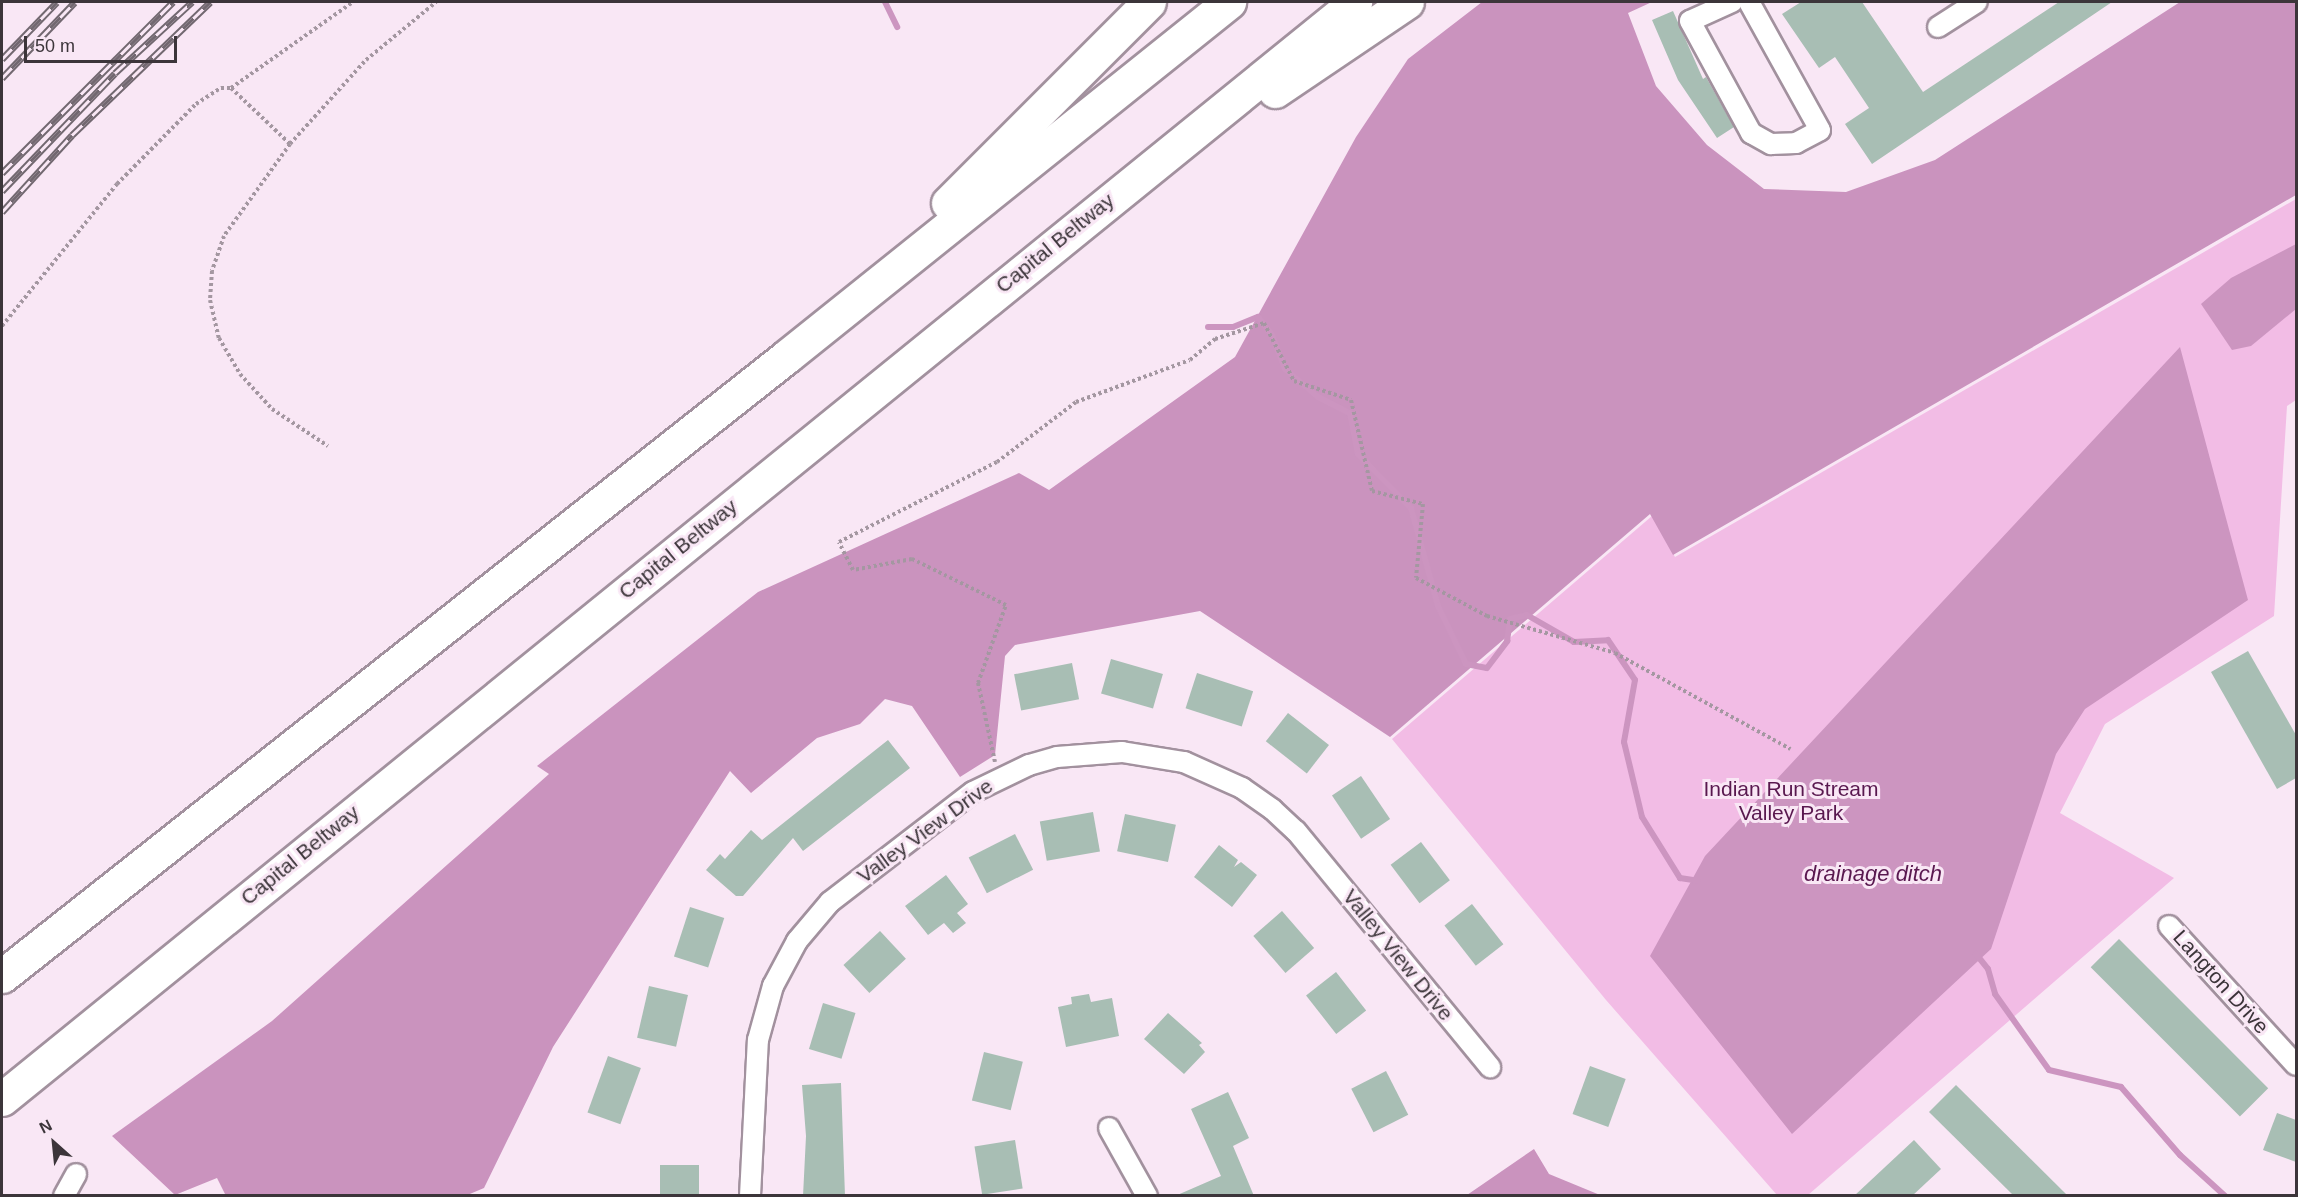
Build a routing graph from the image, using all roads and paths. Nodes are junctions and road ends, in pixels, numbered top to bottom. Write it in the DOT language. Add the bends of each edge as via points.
graph roads {
  1 [pos="353,2"];
  2 [pos="436,2"];
  3 [pos="1149,2"];
  4 [pos="1229,2"];
  5 [pos="1356,2"];
  6 [pos="1407,2"];
  7 [pos="1732,2"];
  8 [pos="1749,2"];
  9 [pos="1977,2"];
  10 [pos="1938,27"];
  11 [pos="231,88"];
  12 [pos="290,144"];
  13 [pos="1075,228"];
  14 [pos="2,326"];
  15 [pos="786,357"];
  16 [pos="328,447"];
  17 [pos="1790,749"];
  18 [pos="998,777"];
  19 [pos="2169,926"];
  20 [pos="2,976"];
  21 [pos="2296,1065"];
  22 [pos="1490,1067"];
  23 [pos="2,1099"];
  24 [pos="1109,1128"];
  25 [pos="76,1174"];
  26 [pos="64,1196"];
  27 [pos="750,1196"];
  28 [pos="1148,1196"];
  1 -- 11 [label="path"];
  2 -- 12 [label="path" via="366,60"];
  3 -- 15 [label="highway" via="980,172"];
  4 -- 15 [label="highway"];
  5 -- 13 [label="highway, Capital Beltway"];
  6 -- 13 [label="highway"];
  7 -- 8 [label="street" via="1690,21 1751,133 1771,144 1796,143 1820,130"];
  9 -- 10 [label="street"];
  11 -- 12 [label="path"];
  11 -- 14 [label="path" via="222,88 196,104 117,184"];
  12 -- 16 [label="path" via="225,236 212,271 210,300 219,338 240,374 272,409"];
  13 -- 23 [label="highway, Capital Beltway"];
  15 -- 20 [label="highway"];
  17 -- 18 [label="path" via="1615,652 1487,616 1416,578 1424,504 1372,491 1351,400 1294,381 1264,323 1215,339 1190,360 1076,402 997,462 839,542 853,570 912,559 1006,605 978,683"];
  18 -- 22 [label="street, Valley View Drive" via="1057,757 1122,752 1184,762 1242,788 1296,831"];
  18 -- 27 [label="street, Valley View Drive" via="952,807 830,902 797,941 773,986 758,1040"];
  19 -- 21 [label="street, Langton Drive"];
  24 -- 28 [label="street"];
  25 -- 26 [label="street"];
}
